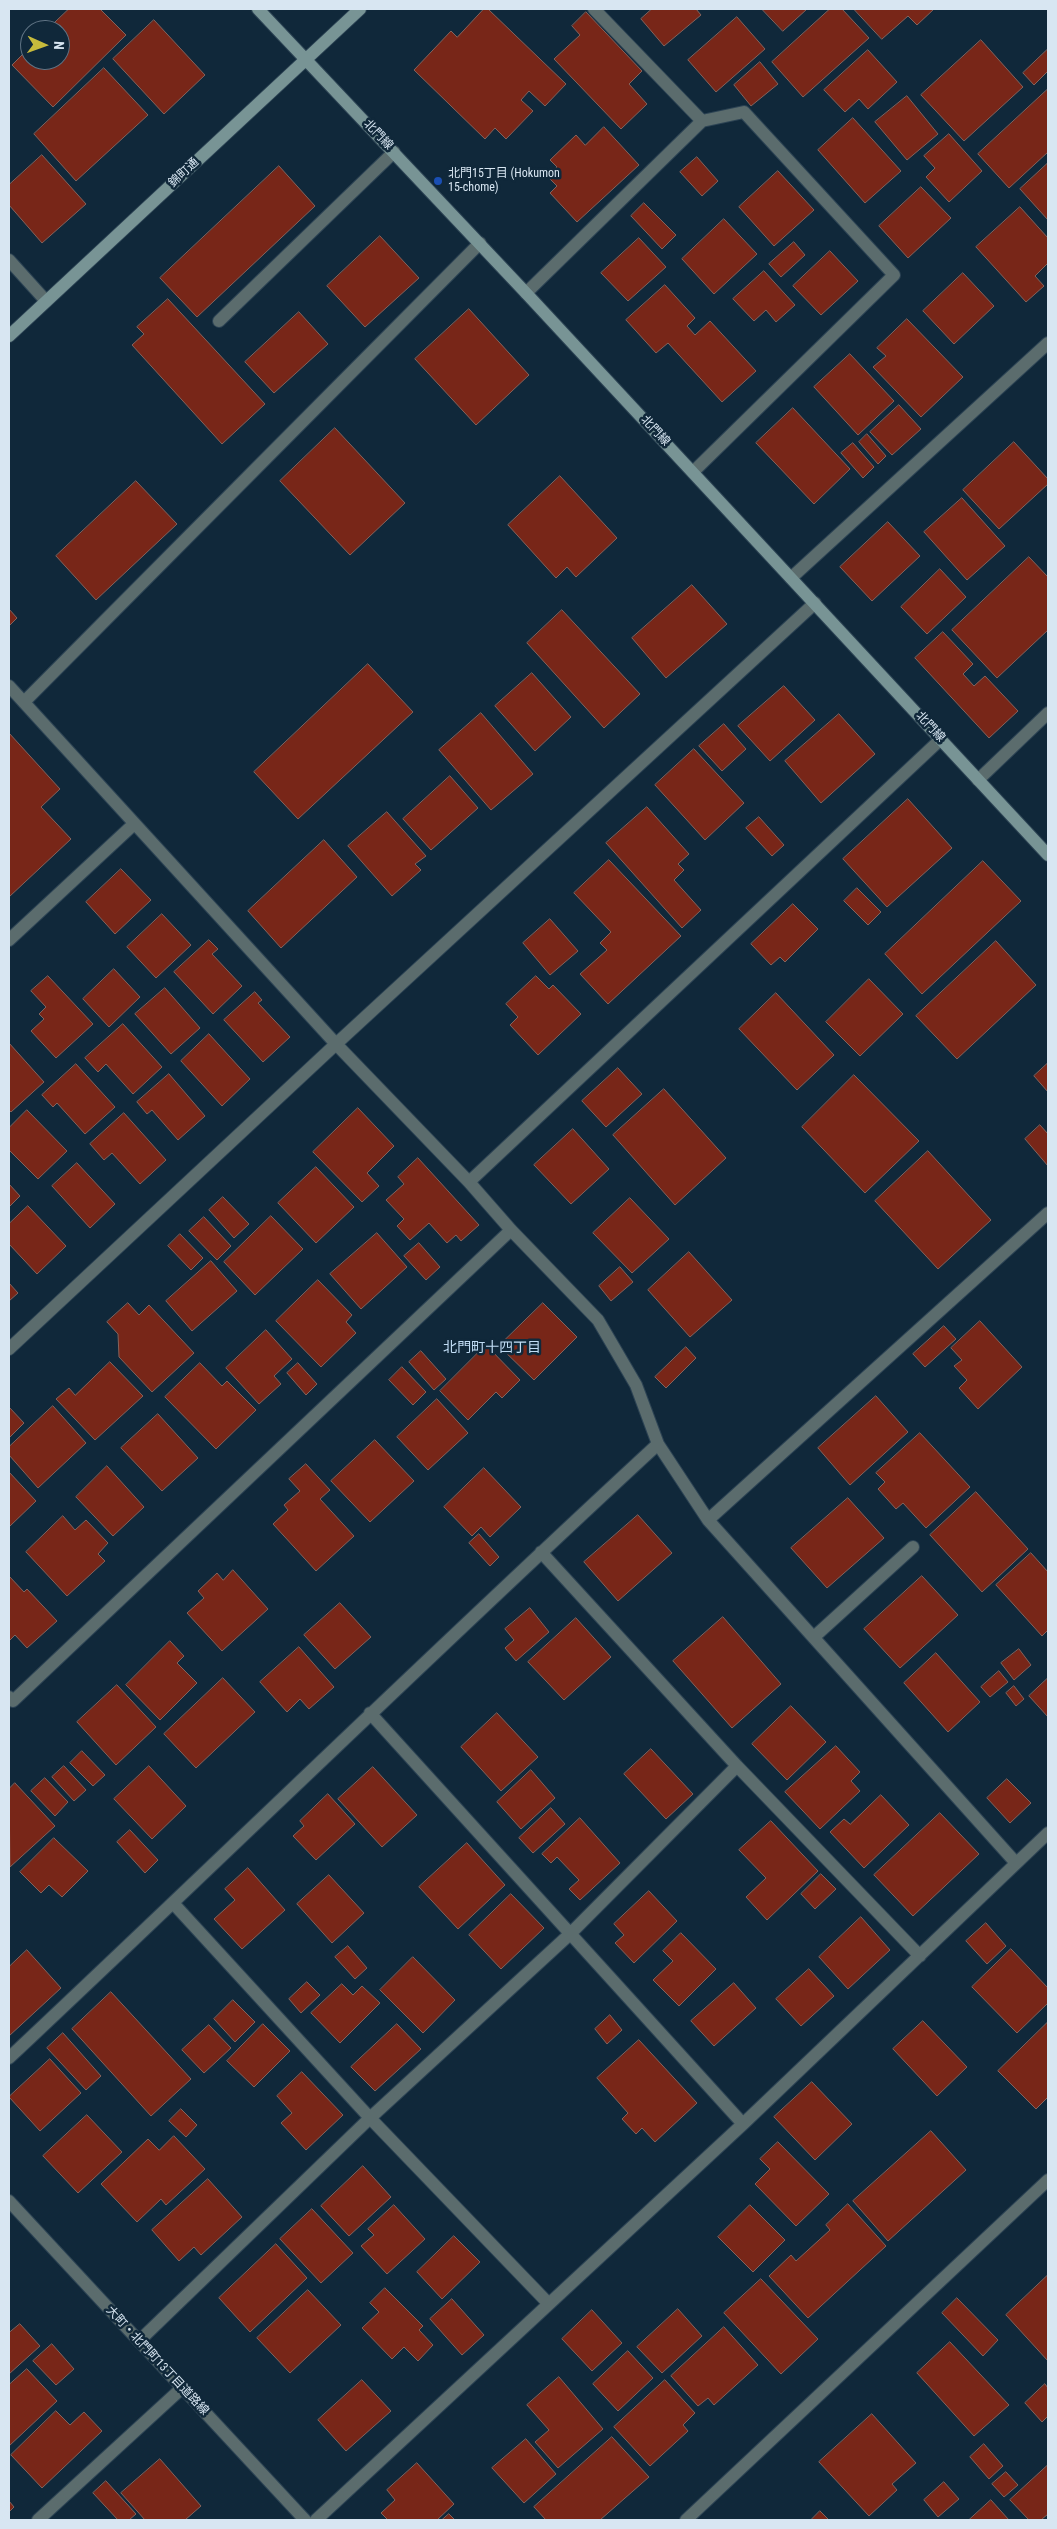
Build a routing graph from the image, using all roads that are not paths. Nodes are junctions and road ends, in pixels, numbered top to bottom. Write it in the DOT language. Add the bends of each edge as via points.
graph roads {
  1 [pos="258,9"];
  2 [pos="360,9"];
  3 [pos="594,9"];
  4 [pos="306,60"];
  5 [pos="702,121"];
  6 [pos="394,152"];
  7 [pos="480,243"];
  8 [pos="9,260"];
  9 [pos="526,293"];
  10 [pos="46,301"];
  11 [pos="219,321"];
  12 [pos="9,336"];
  13 [pos="1048,343"];
  14 [pos="694,472"];
  15 [pos="791,578"];
  16 [pos="815,604"];
  17 [pos="9,686"];
  18 [pos="24,702"];
  19 [pos="1048,713"];
  20 [pos="941,739"];
  21 [pos="978,780"];
  22 [pos="134,824"];
  23 [pos="1048,855"];
  24 [pos="9,940"];
  25 [pos="336,1044"];
  26 [pos="469,1182"];
  27 [pos="1048,1214"];
  28 [pos="511,1230"];
  29 [pos="9,1349"];
  30 [pos="658,1444"];
  31 [pos="708,1520"];
  32 [pos="913,1547"];
  33 [pos="541,1552"];
  34 [pos="814,1637"];
  35 [pos="9,1697"];
  36 [pos="370,1713"];
  37 [pos="737,1766"];
  38 [pos="1048,1833"];
  39 [pos="1016,1863"];
  40 [pos="173,1903"];
  41 [pos="570,1934"];
  42 [pos="920,1956"];
  43 [pos="9,2058"];
  44 [pos="370,2118"];
  45 [pos="744,2124"];
  46 [pos="1048,2180"];
  47 [pos="9,2202"];
  48 [pos="548,2304"];
  49 [pos="138,2341"];
  50 [pos="182,2388"];
  51 [pos="38,2520"];
  52 [pos="306,2520"];
  53 [pos="316,2520"];
  54 [pos="686,2520"];
  1 -- 4 [label="street, 北門線"];
  2 -- 4 [label="street, 錦町通"];
  3 -- 5 [label="street"];
  4 -- 6 [label="street, 北門線"];
  4 -- 10 [label="street, 錦町通"];
  5 -- 9 [label="street"];
  5 -- 14 [label="street" via="744,112 894,275"];
  6 -- 7 [label="street, 北門線"];
  6 -- 11 [label="street"];
  7 -- 9 [label="street, 北門線"];
  7 -- 18 [label="street"];
  8 -- 10 [label="street"];
  9 -- 14 [label="street, 北門線"];
  10 -- 12 [label="street, 錦町通"];
  13 -- 15 [label="street"];
  14 -- 15 [label="street, 北門線"];
  15 -- 16 [label="street, 北門線"];
  16 -- 20 [label="street, 北門線"];
  16 -- 25 [label="street"];
  17 -- 18 [label="street"];
  18 -- 22 [label="street"];
  19 -- 21 [label="street"];
  20 -- 21 [label="street, 北門線"];
  20 -- 26 [label="street"];
  21 -- 23 [label="street, 北門線"];
  22 -- 24 [label="street"];
  22 -- 25 [label="street"];
  25 -- 26 [label="street"];
  25 -- 29 [label="street"];
  26 -- 28 [label="street"];
  27 -- 31 [label="street"];
  28 -- 30 [label="street" via="598,1320 636,1385"];
  28 -- 35 [label="street" via="13,1701"];
  30 -- 31 [label="street"];
  30 -- 33 [label="street"];
  31 -- 34 [label="street"];
  32 -- 34 [label="street"];
  33 -- 36 [label="street"];
  33 -- 37 [label="street"];
  34 -- 39 [label="street"];
  36 -- 40 [label="street"];
  36 -- 41 [label="street"];
  37 -- 41 [label="street"];
  37 -- 42 [label="street"];
  38 -- 39 [label="street"];
  39 -- 42 [label="street"];
  40 -- 43 [label="street"];
  40 -- 44 [label="street"];
  41 -- 44 [label="street"];
  41 -- 45 [label="street"];
  42 -- 45 [label="street"];
  44 -- 48 [label="street"];
  44 -- 49 [label="street"];
  45 -- 48 [label="street"];
  46 -- 54 [label="street"];
  47 -- 49 [label="street, 大町・北門町13丁目道路線"];
  48 -- 53 [label="street"];
  49 -- 50 [label="street, 大町・北門町13丁目道路線"];
  50 -- 51 [label="street"];
  50 -- 52 [label="street, 大町・北門町13丁目道路線"];
}
